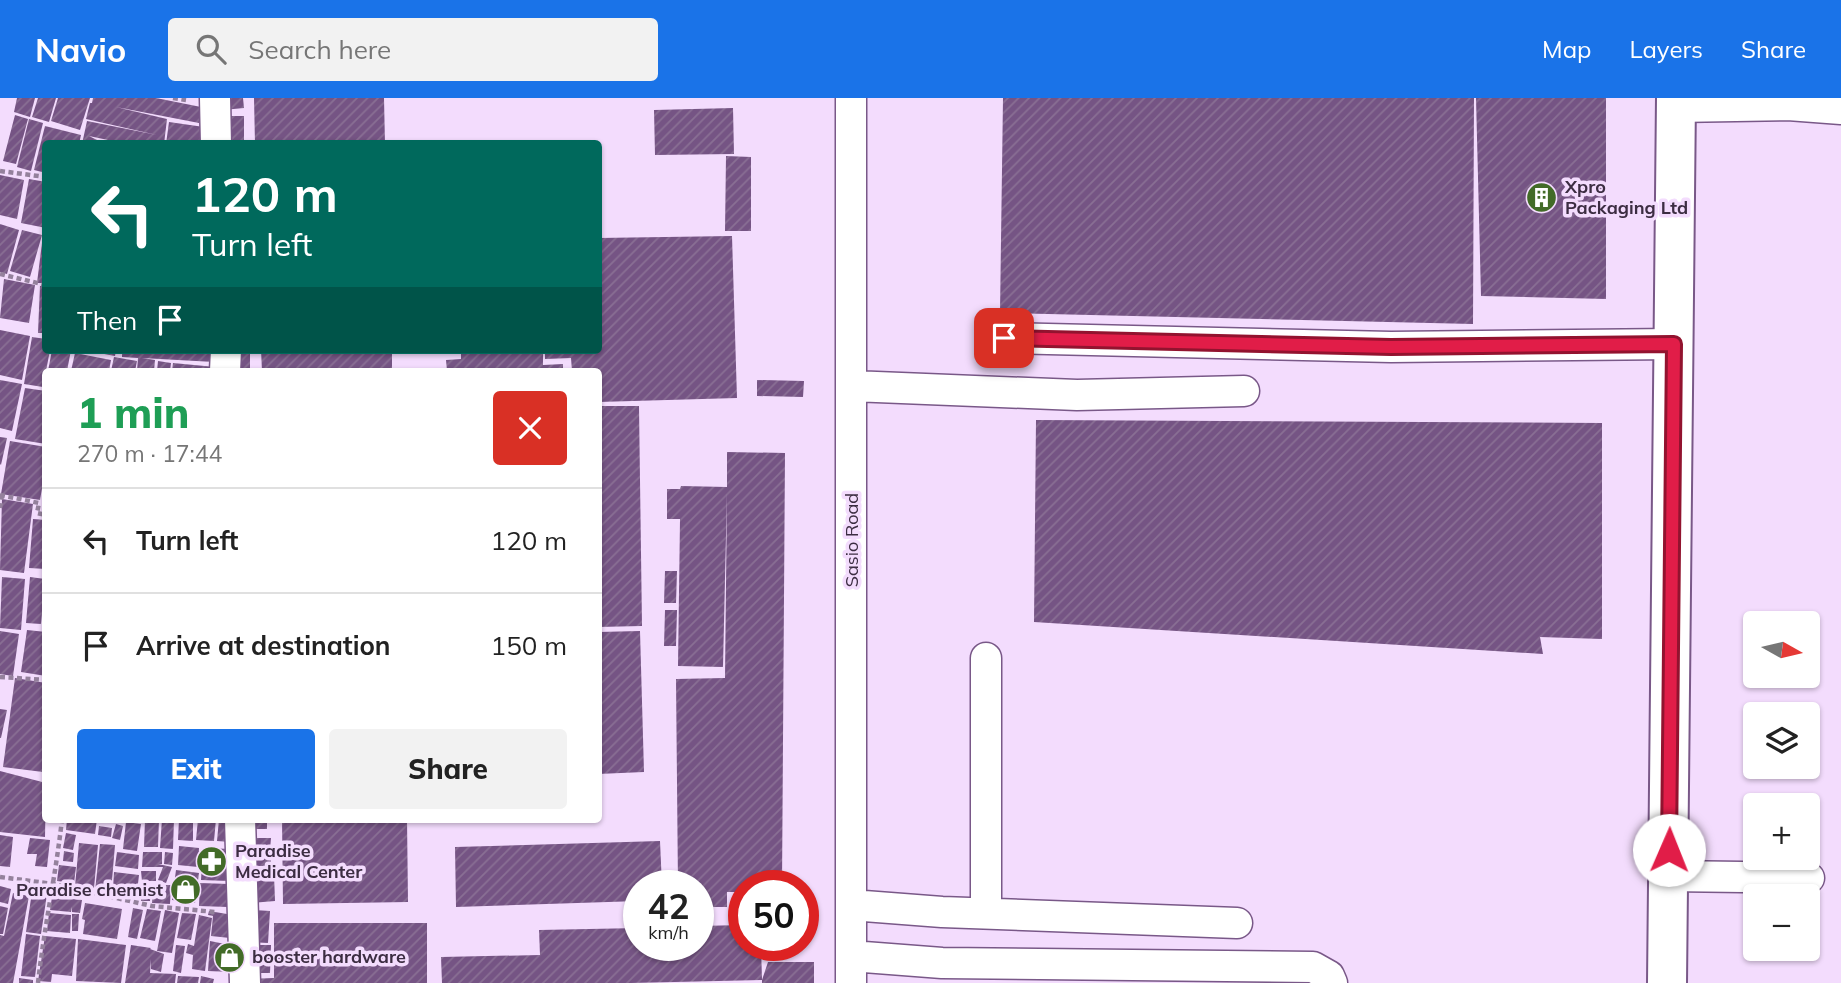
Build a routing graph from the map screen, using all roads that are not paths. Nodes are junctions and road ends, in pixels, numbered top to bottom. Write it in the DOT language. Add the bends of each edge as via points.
graph roads {
  1 [pos="215,98"];
  2 [pos="851,98"];
  3 [pos="1676,103"];
  4 [pos="1841,109"];
  5 [pos="216,140"];
  6 [pos="1004,338"];
  7 [pos="1674,344"];
  8 [pos="852,386"];
  9 [pos="1244,391"];
  10 [pos="986,658"];
  11 [pos="240,823"];
  12 [pos="1668,876"];
  13 [pos="1809,878"];
  14 [pos="851,905"];
  15 [pos="986,913"];
  16 [pos="1237,923"];
  17 [pos="851,970"];
  18 [pos="245,983"];
  19 [pos="1332,983"];
  20 [pos="1667,983"];
  1 -- 5 [label="street"];
  2 -- 8 [label="street, Sasio Road"];
  3 -- 4 [label="street"];
  3 -- 7 [label="main road"];
  6 -- 7 [label="street" via="1391,347"];
  7 -- 12 [label="main road"];
  8 -- 9 [label="street" via="1077,395"];
  8 -- 14 [label="street, Sasio Road"];
  10 -- 15 [label="street"];
  11 -- 18 [label="street"];
  12 -- 13 [label="street"];
  12 -- 20 [label="main road"];
  14 -- 15 [label="street"];
  14 -- 17 [label="street, Sasio Road"];
  15 -- 16 [label="street"];
  17 -- 19 [label="street" via="942,963 1313,967"];
}
